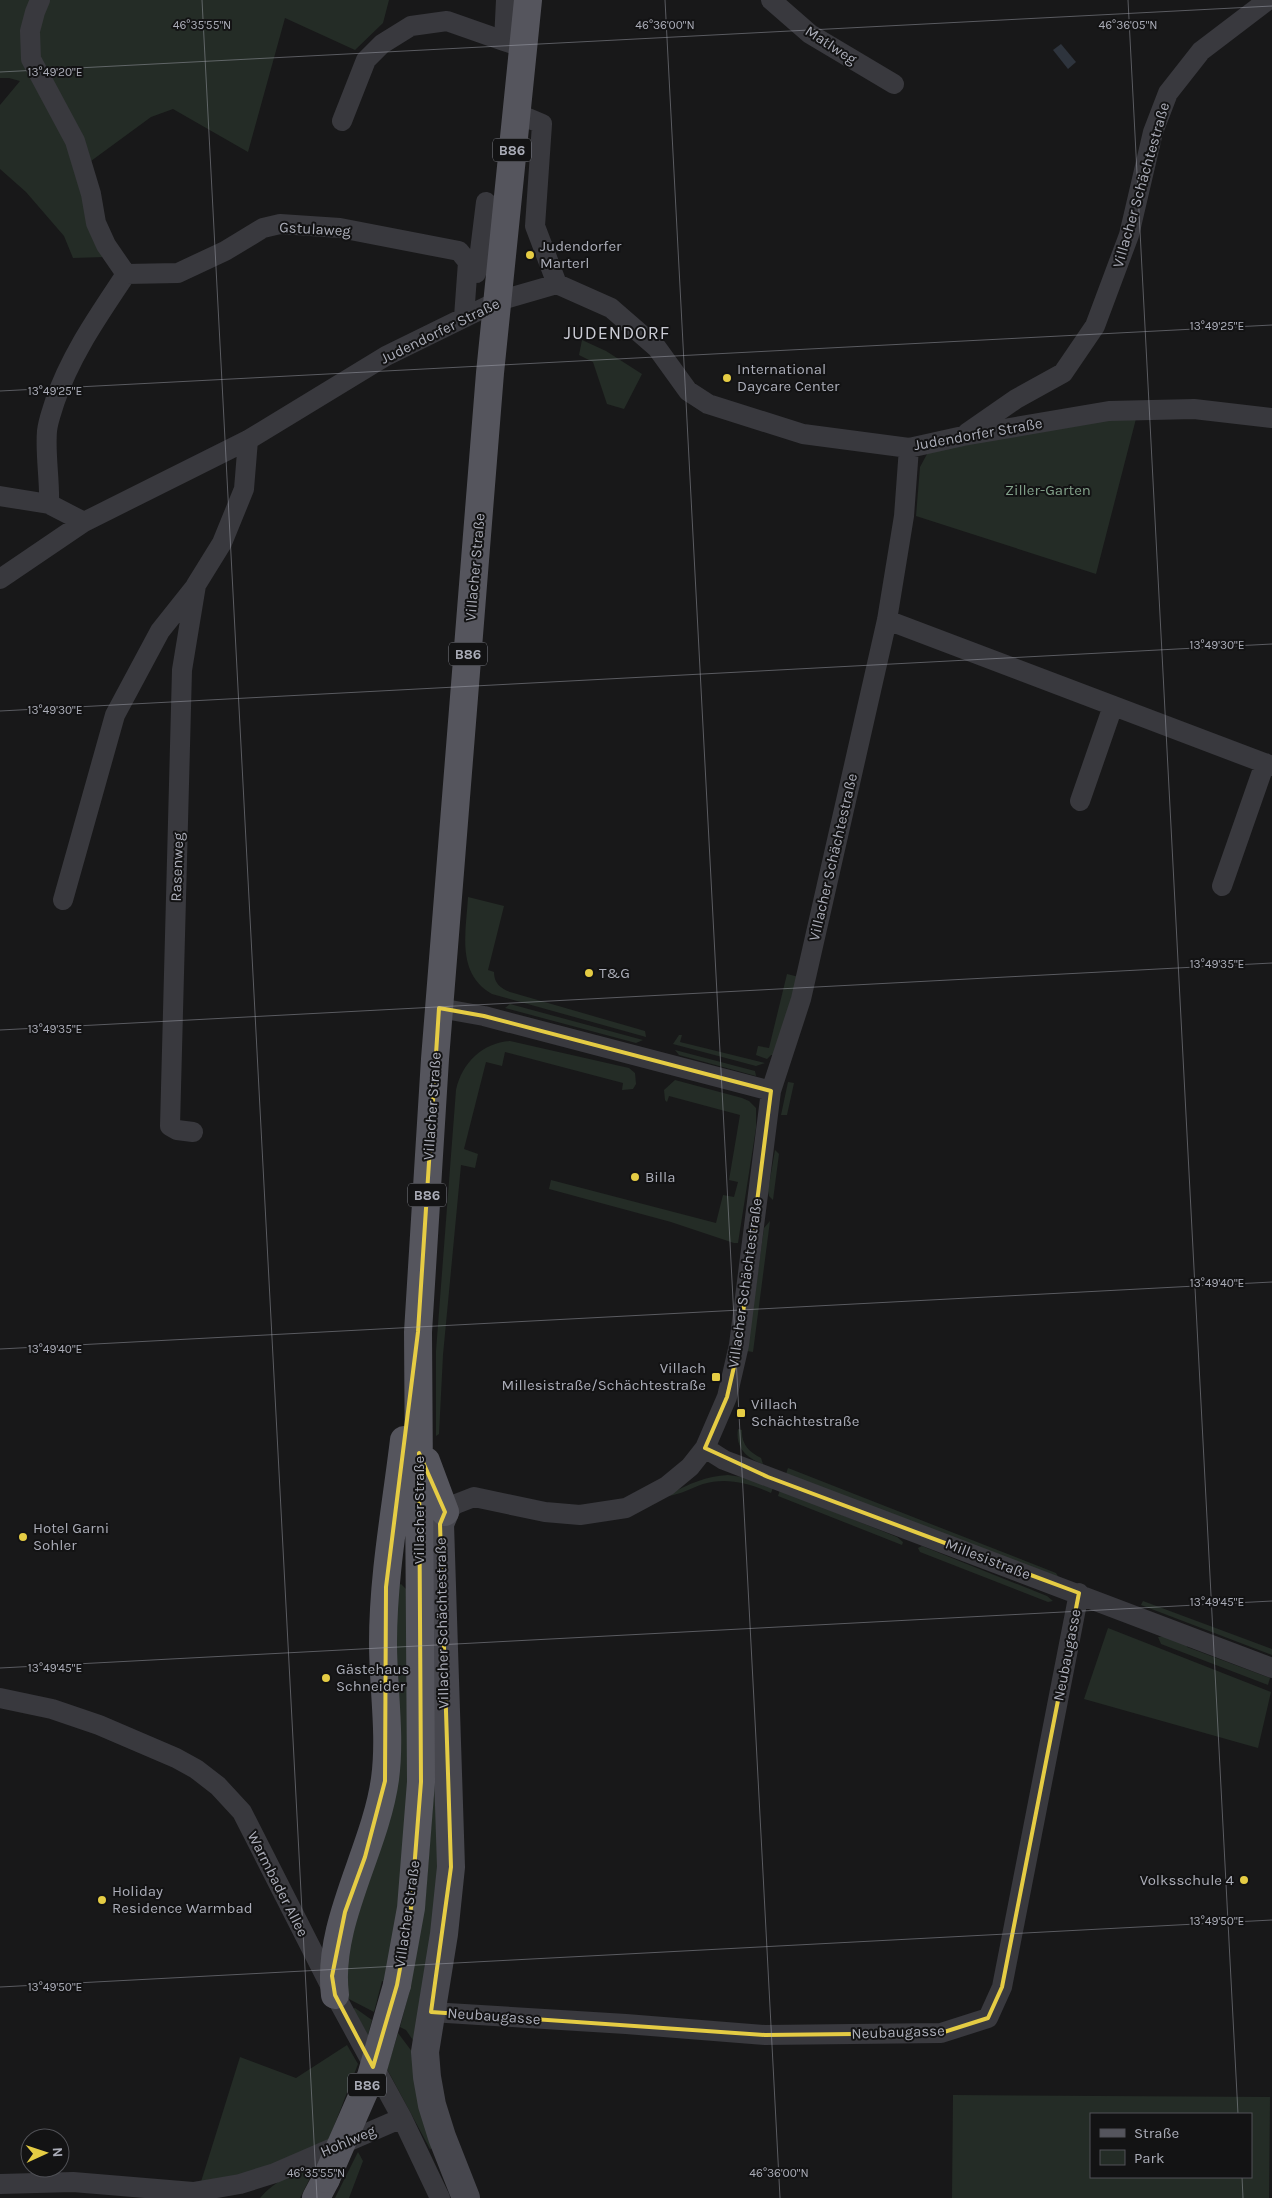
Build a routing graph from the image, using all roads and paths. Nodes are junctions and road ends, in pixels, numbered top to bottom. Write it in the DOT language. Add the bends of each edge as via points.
graph roads {
  1 [pos="40,0"];
  2 [pos="506,0"];
  3 [pos="528,0"];
  4 [pos="771,0"];
  5 [pos="1268,0"];
  6 [pos="514,44"];
  7 [pos="894,84"];
  8 [pos="516,113"];
  9 [pos="342,122"];
  10 [pos="486,202"];
  11 [pos="468,272"];
  12 [pos="126,274"];
  13 [pos="557,284"];
  14 [pos="498,301"];
  15 [pos="464,317"];
  16 [pos="1272,418"];
  17 [pos="963,436"];
  18 [pos="248,440"];
  19 [pos="909,448"];
  20 [pos="0,496"];
  21 [pos="49,504"];
  22 [pos="84,522"];
  23 [pos="0,579"];
  24 [pos="196,585"];
  25 [pos="887,620"];
  26 [pos="1113,706"];
  27 [pos="1268,764"];
  28 [pos="1080,801"];
  29 [pos="1222,886"];
  30 [pos="63,900"];
  31 [pos="439,1008"];
  32 [pos="771,1091"];
  33 [pos="193,1132"];
  34 [pos="418,1332"];
  35 [pos="419,1428"];
  36 [pos="704,1448"];
  37 [pos="444,1512"];
  38 [pos="1079,1593"];
  39 [pos="1272,1668"];
  40 [pos="0,1698"];
  41 [pos="334,1995"];
  42 [pos="431,2012"];
  43 [pos="402,2118"];
  44 [pos="0,2184"];
  45 [pos="320,2189"];
  46 [pos="440,2198"];
  47 [pos="466,2198"];
  1 -- 12 [label="street" via="30,31 31,59 75,141 96,223 106,245"];
  2 -- 6 [label="street"];
  3 -- 6 [label="main road, Villacher Straße / B86"];
  4 -- 7 [label="street, Matlweg" via="810,34"];
  5 -- 17 [label="street, Villacher Schächtestraße" via="1201,51 1168,93 1153,132 1129,235 1095,326 1063,373 1016,399"];
  6 -- 8 [label="main road, Villacher Straße / B86"];
  6 -- 9 [label="street" via="447,21 411,26 382,44 366,60"];
  8 -- 13 [label="street" via="542,124 534,226"];
  8 -- 14 [label="main road, Villacher Straße / B86"];
  10 -- 11 [label="street" via="478,267 476,273"];
  11 -- 12 [label="street, Gstulaweg" via="468,262 460,251 340,228 280,224 263,228 226,251 178,273"];
  11 -- 15 [label="street, Gstulaweg"];
  12 -- 21 [label="street" via="80,344 57,395 47,429"];
  13 -- 14 [label="street, Judendorfer Straße"];
  13 -- 19 [label="street, Judendorfer Straße" via="611,308 657,348 688,390 708,404 803,434"];
  14 -- 15 [label="street, Judendorfer Straße"];
  14 -- 31 [label="main road, Villacher Straße / B86"];
  15 -- 18 [label="street, Judendorfer Straße" via="381,359"];
  16 -- 17 [label="street, Judendorfer Straße" via="1194,409 1109,411"];
  17 -- 19 [label="street, Judendorfer Straße"];
  18 -- 22 [label="street, Judendorfer Straße"];
  18 -- 24 [label="street, Rasenweg" via="244,489 222,543"];
  19 -- 25 [label="street, Villacher Schächtestraße" via="904,516"];
  20 -- 21 [label="street"];
  21 -- 22 [label="street"];
  22 -- 23 [label="street, Judendorfer Straße"];
  24 -- 30 [label="street, Rasenweg" via="160,631 115,715"];
  24 -- 33 [label="street, Rasenweg" via="182,670 170,1126"];
  25 -- 26 [label="street"];
  25 -- 32 [label="street, Villacher Schächtestraße" via="801,999"];
  26 -- 27 [label="street"];
  26 -- 28 [label="street"];
  27 -- 29 [label="street"];
  31 -- 32 [label="street" via="494,1018"];
  31 -- 34 [label="main road, Villacher Straße / B86"];
  32 -- 36 [label="street, Villacher Schächtestraße" via="739,1345 726,1397"];
  34 -- 35 [label="main road, Villacher Straße / B86"];
  34 -- 41 [label="main road" via="386,1587 383,1643 385,1781 339,1936 332,1976"];
  35 -- 37 [label="main road"];
  35 -- 45 [label="main road, Villacher Straße / B86, bridge" via="421,1782 411,1908 397,1985 371,2076"];
  36 -- 37 [label="street, Villacher Schächtestraße" via="690,1467 667,1486 626,1508 580,1515 544,1512 474,1497"];
  36 -- 38 [label="street, Millesistraße" via="742,1467"];
  37 -- 42 [label="street, Villacher Schächtestraße" via="440,1524 451,1867"];
  38 -- 39 [label="street, Millesistraße"];
  38 -- 42 [label="street, Neubaugasse" via="1002,1987 988,2018 941,2034 765,2035"];
  40 -- 41 [label="street, Warmbader Allee" via="99,1725 176,1758 218,1786 242,1812"];
  41 -- 43 [label="street, Warmbader Allee"];
  42 -- 47 [label="street, Villacher Schächtestraße" via="425,2052 426,2078 442,2137"];
  43 -- 44 [label="street, Hohlweg" via="276,2173 240,2184 194,2192 73,2182"];
  43 -- 46 [label="street, Warmbader Allee"];
}
